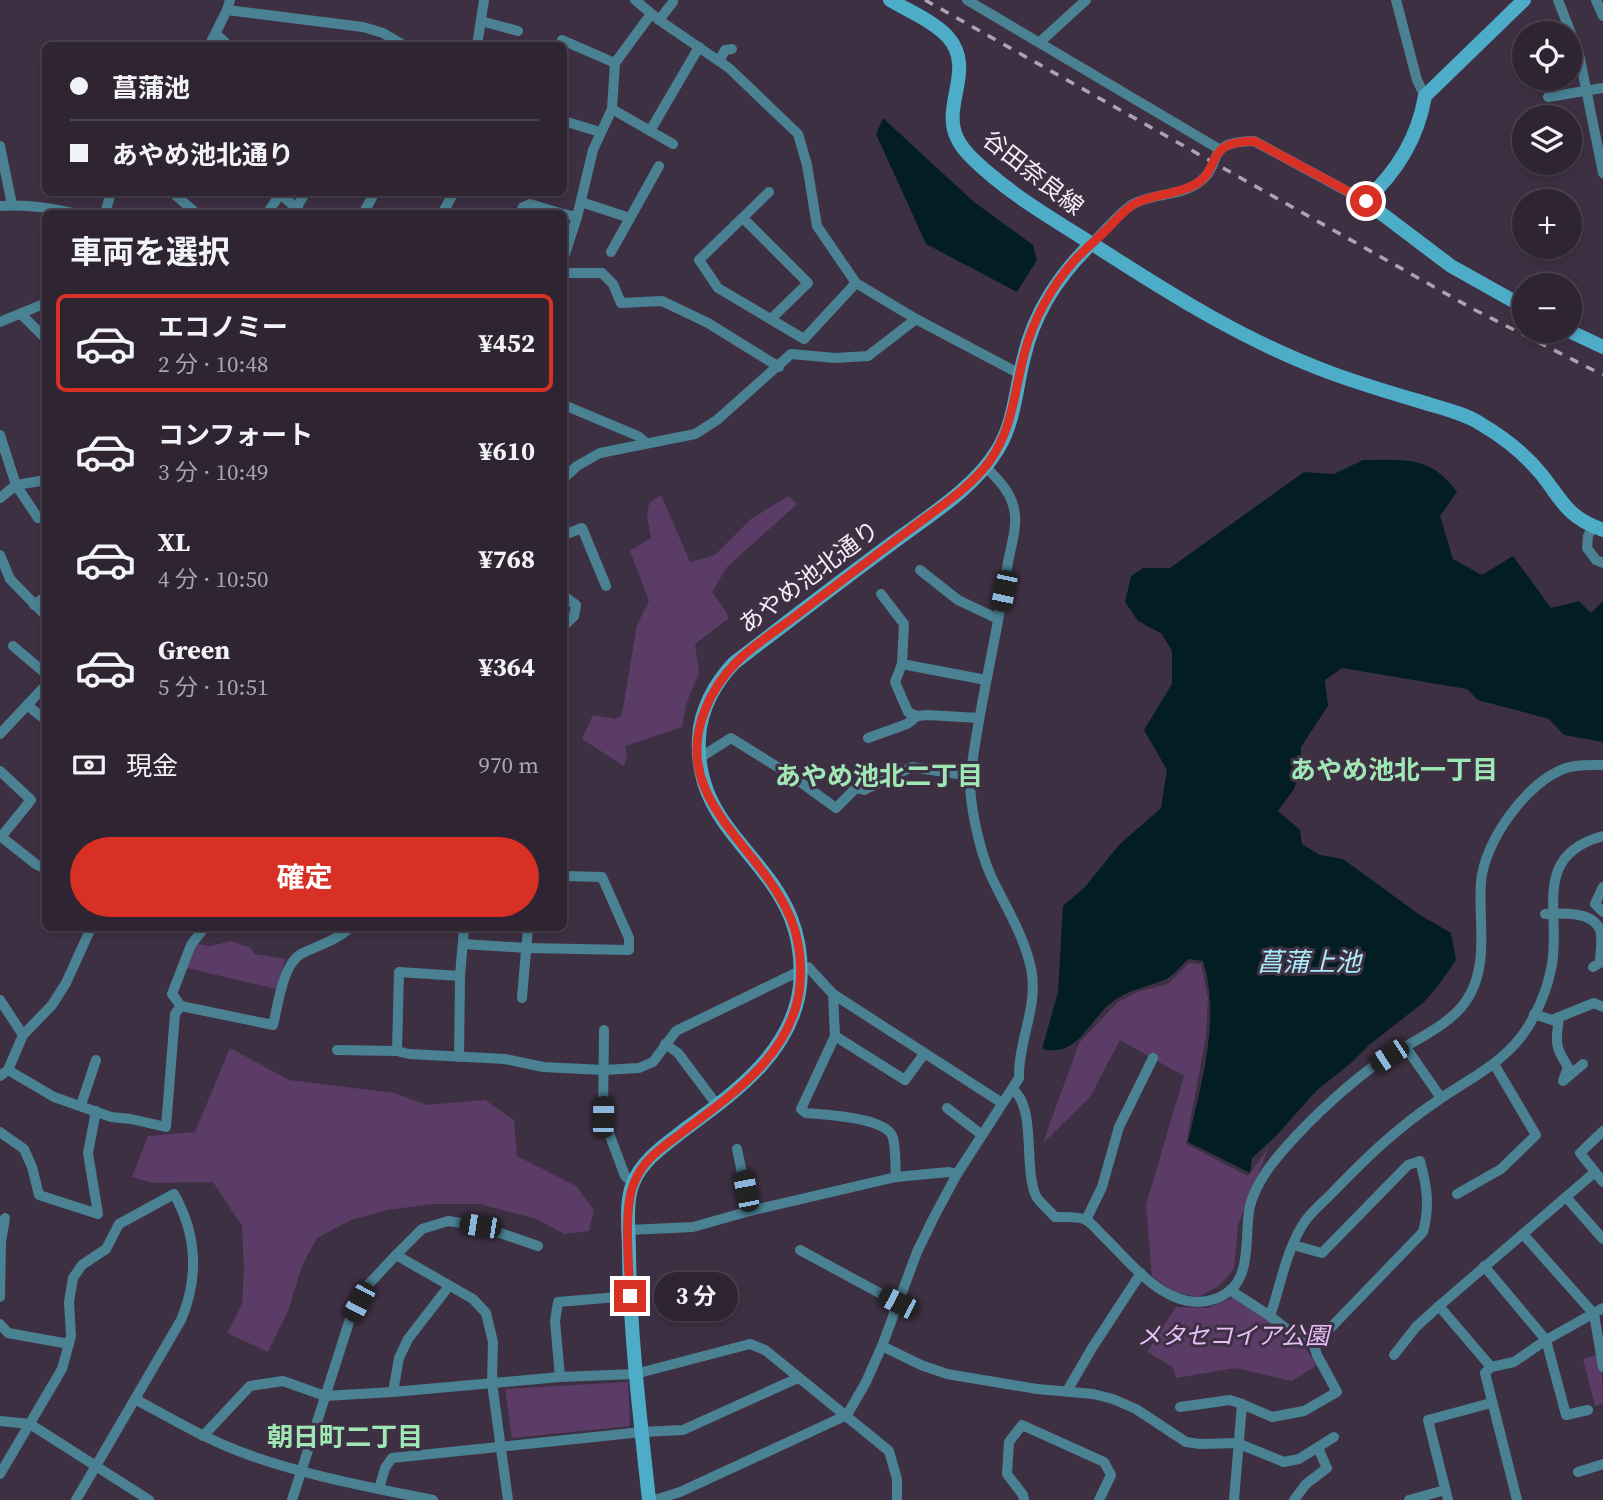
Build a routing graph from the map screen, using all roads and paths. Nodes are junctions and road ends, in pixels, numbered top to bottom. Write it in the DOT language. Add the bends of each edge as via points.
graph roads {
  1 [pos="484,0"];
  2 [pos="635,0"];
  3 [pos="890,0"];
  4 [pos="967,0"];
  5 [pos="1086,0"];
  6 [pos="1396,0"];
  7 [pos="1524,0"];
  8 [pos="1558,0"];
  9 [pos="1596,0"];
  10 [pos="673,2"];
  11 [pos="229,5"];
  12 [pos="1603,16"];
  13 [pos="655,17"];
  14 [pos="481,21"];
  15 [pos="519,32"];
  16 [pos="216,34"];
  17 [pos="562,40"];
  18 [pos="211,42"];
  19 [pos="225,42"];
  20 [pos="398,42"];
  21 [pos="478,42"];
  22 [pos="567,42"];
  23 [pos="567,42"];
  24 [pos="1040,42"];
  25 [pos="699,47"];
  26 [pos="732,49"];
  27 [pos="719,61"];
  28 [pos="615,63"];
  29 [pos="1603,88"];
  30 [pos="1585,90"];
  31 [pos="1425,96"];
  32 [pos="1548,97"];
  33 [pos="612,109"];
  34 [pos="567,122"];
  35 [pos="650,131"];
  36 [pos="600,132"];
  37 [pos="673,144"];
  38 [pos="0,146"];
  39 [pos="1219,149"];
  40 [pos="659,166"];
  41 [pos="1603,173"];
  42 [pos="769,192"];
  43 [pos="177,196"];
  44 [pos="282,196"];
  45 [pos="1366,201"];
  46 [pos="581,202"];
  47 [pos="6,206"];
  48 [pos="62,210"];
  49 [pos="192,210"];
  50 [pos="299,210"];
  51 [pos="522,210"];
  52 [pos="550,210"];
  53 [pos="567,215"];
  54 [pos="577,218"];
  55 [pos="630,218"];
  56 [pos="744,219"];
  57 [pos="1091,244"];
  58 [pos="567,248"];
  59 [pos="611,251"];
  60 [pos="567,273"];
  61 [pos="856,283"];
  62 [pos="1512,300"];
  63 [pos="42,305"];
  64 [pos="21,314"];
  65 [pos="771,318"];
  66 [pos="916,318"];
  67 [pos="0,322"];
  68 [pos="42,335"];
  69 [pos="1582,337"];
  70 [pos="1603,347"];
  71 [pos="779,367"];
  72 [pos="1020,374"];
  73 [pos="567,406"];
  74 [pos="0,435"];
  75 [pos="645,442"];
  76 [pos="985,466"];
  77 [pos="567,475"];
  78 [pos="42,481"];
  79 [pos="16,485"];
  80 [pos="0,498"];
  81 [pos="38,518"];
  82 [pos="1598,528"];
  83 [pos="567,534"];
  84 [pos="0,555"];
  85 [pos="1603,563"];
  86 [pos="920,570"];
  87 [pos="606,586"];
  88 [pos="881,594"];
  89 [pos="567,598"];
  90 [pos="42,600"];
  91 [pos="34,605"];
  92 [pos="42,613"];
  93 [pos="998,619"];
  94 [pos="567,623"];
  95 [pos="13,646"];
  96 [pos="902,664"];
  97 [pos="42,671"];
  98 [pos="986,680"];
  99 [pos="42,689"];
  100 [pos="27,705"];
  101 [pos="42,716"];
  102 [pos="917,716"];
  103 [pos="979,718"];
  104 [pos="0,734"];
  105 [pos="868,738"];
  106 [pos="698,759"];
  107 [pos="1603,765"];
  108 [pos="0,771"];
  109 [pos="970,776"];
  110 [pos="1603,836"];
  111 [pos="1,837"];
  112 [pos="42,867"];
  113 [pos="567,876"];
  114 [pos="1603,887"];
  115 [pos="1603,912"];
  116 [pos="1549,914"];
  117 [pos="90,931"];
  118 [pos="202,931"];
  119 [pos="347,931"];
  120 [pos="464,931"];
  121 [pos="528,931"];
  122 [pos="463,944"];
  123 [pos="527,948"];
  124 [pos="1593,967"];
  125 [pos="800,971"];
  126 [pos="460,976"];
  127 [pos="833,994"];
  128 [pos="522,998"];
  129 [pos="0,1000"];
  130 [pos="181,1006"];
  131 [pos="1603,1007"];
  132 [pos="1534,1014"];
  133 [pos="1559,1017"];
  134 [pos="604,1030"];
  135 [pos="23,1035"];
  136 [pos="835,1036"];
  137 [pos="665,1044"];
  138 [pos="1405,1046"];
  139 [pos="337,1049"];
  140 [pos="397,1051"];
  141 [pos="924,1055"];
  142 [pos="459,1057"];
  143 [pos="1153,1058"];
  144 [pos="96,1060"];
  145 [pos="1494,1064"];
  146 [pos="1583,1064"];
  147 [pos="604,1070"];
  148 [pos="4,1073"];
  149 [pos="1012,1089"];
  150 [pos="1441,1098"];
  151 [pos="1002,1103"];
  152 [pos="81,1105"];
  153 [pos="717,1105"];
  154 [pos="947,1108"];
  155 [pos="96,1111"];
  156 [pos="1603,1130"];
  157 [pos="0,1132"];
  158 [pos="982,1135"];
  159 [pos="737,1149"];
  160 [pos="1595,1172"];
  161 [pos="957,1174"];
  162 [pos="896,1177"];
  163 [pos="1603,1182"];
  164 [pos="633,1183"];
  165 [pos="1457,1194"];
  166 [pos="1566,1196"];
  167 [pos="750,1212"];
  168 [pos="5,1218"];
  169 [pos="1086,1220"];
  170 [pos="629,1230"];
  171 [pos="1522,1234"];
  172 [pos="1603,1239"];
  173 [pos="1293,1245"];
  174 [pos="538,1246"];
  175 [pos="800,1250"];
  176 [pos="396,1255"];
  177 [pos="1484,1266"];
  178 [pos="1141,1273"];
  179 [pos="449,1286"];
  180 [pos="1230,1290"];
  181 [pos="630,1296"];
  182 [pos="0,1297"];
  183 [pos="898,1303"];
  184 [pos="1439,1306"];
  185 [pos="1599,1311"];
  186 [pos="1270,1316"];
  187 [pos="0,1324"];
  188 [pos="1546,1340"];
  189 [pos="69,1344"];
  190 [pos="1314,1345"];
  191 [pos="882,1346"];
  192 [pos="1394,1355"];
  193 [pos="1491,1367"];
  194 [pos="1603,1367"];
  195 [pos="635,1374"];
  196 [pos="560,1377"];
  197 [pos="798,1378"];
  198 [pos="492,1383"];
  199 [pos="1067,1391"];
  200 [pos="393,1392"];
  201 [pos="325,1396"];
  202 [pos="135,1399"];
  203 [pos="1491,1403"];
  204 [pos="1242,1404"];
  205 [pos="1180,1407"];
  206 [pos="1588,1410"];
  207 [pos="847,1415"];
  208 [pos="0,1421"];
  209 [pos="30,1424"];
  210 [pos="642,1432"];
  211 [pos="203,1436"];
  212 [pos="1334,1437"];
  213 [pos="1237,1443"];
  214 [pos="501,1447"];
  215 [pos="1318,1448"];
  216 [pos="1603,1464"];
  217 [pos="96,1466"];
  218 [pos="302,1471"];
  219 [pos="1578,1472"];
  220 [pos="0,1475"];
  221 [pos="379,1489"];
  222 [pos="1447,1495"];
  223 [pos="681,1496"];
  224 [pos="76,1500"];
  225 [pos="149,1500"];
  226 [pos="292,1500"];
  227 [pos="433,1500"];
  228 [pos="508,1500"];
  229 [pos="649,1500"];
  230 [pos="655,1500"];
  231 [pos="897,1500"];
  232 [pos="1024,1500"];
  233 [pos="1099,1500"];
  234 [pos="1234,1500"];
  235 [pos="1294,1500"];
  236 [pos="1409,1500"];
  237 [pos="1517,1500"];
  1 -- 14 [label="street"];
  2 -- 13 [label="street"];
  3 -- 57 [label="street, 谷田奈良線" via="937,28 958,55 960,80 953,113 962,146 998,181"];
  4 -- 24 [label="street"];
  5 -- 24 [label="street"];
  6 -- 31 [label="street"];
  7 -- 31 [label="street"];
  8 -- 30 [label="street" via="1579,54"];
  9 -- 12 [label="street"];
  10 -- 13 [label="street"];
  11 -- 16 [label="street"];
  11 -- 20 [label="street" via="363,27"];
  13 -- 25 [label="street"];
  13 -- 28 [label="street"];
  14 -- 15 [label="street"];
  14 -- 21 [label="street"];
  16 -- 18 [label="street"];
  16 -- 19 [label="street"];
  17 -- 23 [label="street"];
  22 -- 28 [label="street"];
  24 -- 39 [label="street"];
  25 -- 27 [label="street"];
  25 -- 35 [label="street"];
  26 -- 27 [label="street" via="725,50"];
  27 -- 61 [label="street" via="797,134 817,226"];
  28 -- 33 [label="street"];
  29 -- 30 [label="street"];
  30 -- 32 [label="street"];
  30 -- 41 [label="street"];
  31 -- 45 [label="street" via="1406,152"];
  33 -- 35 [label="street"];
  33 -- 36 [label="street"];
  34 -- 36 [label="street"];
  35 -- 37 [label="street"];
  36 -- 46 [label="street"];
  38 -- 47 [label="street"];
  39 -- 45 [label="street" via="1234,141 1254,141"];
  39 -- 57 [label="street, あやめ池北通り" via="1204,177 1186,190 1135,203"];
  40 -- 55 [label="street"];
  42 -- 56 [label="street"];
  43 -- 49 [label="street"];
  44 -- 50 [label="street"];
  45 -- 62 [label="street" via="1451,266"];
  46 -- 54 [label="street"];
  46 -- 55 [label="street"];
  47 -- 48 [label="street"];
  51 -- 52 [label="street" via="530,204"];
  53 -- 54 [label="street"];
  54 -- 58 [label="street"];
  55 -- 59 [label="street"];
  56 -- 65 [label="street" via="808,282"];
  56 -- 65 [label="street" via="699,261 718,288"];
  57 -- 72 [label="street, あやめ池北通り" via="1048,298 1033,327"];
  57 -- 82 [label="street, 谷田奈良線" via="1195,309 1268,347 1480,423 1511,444 1541,474 1563,506"];
  60 -- 71 [label="street" via="602,273 621,303 662,301"];
  61 -- 65 [label="street" via="804,339"];
  61 -- 66 [label="street"];
  63 -- 64 [label="street"];
  64 -- 67 [label="street"];
  64 -- 68 [label="street"];
  66 -- 71 [label="street" via="868,356 791,354"];
  66 -- 72 [label="street"];
  69 -- 70 [label="street"];
  71 -- 75 [label="street" via="695,434"];
  72 -- 76 [label="street, あやめ池北通り" via="1011,419"];
  73 -- 75 [label="street"];
  74 -- 79 [label="street"];
  75 -- 77 [label="street" via="600,453"];
  76 -- 93 [label="street" via="1009,491 1015,512"];
  76 -- 106 [label="street, あやめ池北通り" via="943,504 734,663 715,687 704,712"];
  78 -- 79 [label="street"];
  79 -- 80 [label="street"];
  79 -- 81 [label="street"];
  82 -- 85 [label="street" via="1588,536 1587,548"];
  83 -- 87 [label="street" via="582,528"];
  84 -- 91 [label="street" via="10,579"];
  86 -- 93 [label="street" via="958,600"];
  88 -- 96 [label="street" via="904,624"];
  89 -- 94 [label="street" via="576,605"];
  90 -- 91 [label="street"];
  91 -- 92 [label="street"];
  93 -- 98 [label="street"];
  95 -- 97 [label="street"];
  96 -- 98 [label="street"];
  96 -- 102 [label="street" via="895,682 908,712"];
  98 -- 103 [label="street"];
  99 -- 100 [label="street"];
  100 -- 101 [label="street"];
  100 -- 104 [label="street"];
  102 -- 103 [label="street"];
  102 -- 105 [label="street"];
  103 -- 109 [label="street"];
  106 -- 109 [label="street" via="731,738 836,808 856,788 864,790 912,767"];
  106 -- 125 [label="street, あやめ池北通り" via="710,801 790,918"];
  107 -- 138 [label="street" via="1565,768 1532,790 1507,819 1493,841 1481,880 1482,958 1476,982 1452,1017"];
  108 -- 111 [label="street" via="31,800"];
  109 -- 149 [label="street" via="973,814 989,873 1022,934 1034,987 1018,1059 1019,1078"];
  110 -- 116 [label="street" via="1579,845 1557,872"];
  111 -- 112 [label="street"];
  113 -- 123 [label="street" via="602,877 629,938 629,950"];
  114 -- 115 [label="street" via="1595,904"];
  116 -- 124 [label="street" via="1583,916 1595,922 1601,931 1600,963"];
  116 -- 132 [label="street" via="1553,962"];
  117 -- 135 [label="street" via="52,1005"];
  118 -- 130 [label="street" via="172,994"];
  119 -- 130 [label="street" via="298,955 289,966 273,1025"];
  120 -- 122 [label="street"];
  121 -- 123 [label="street"];
  122 -- 123 [label="street"];
  122 -- 126 [label="street"];
  123 -- 128 [label="street"];
  125 -- 127 [label="street" via="808,967"];
  125 -- 137 [label="street" via="676,1031"];
  125 -- 153 [label="street, あやめ池北通り" via="797,1003 782,1039 755,1073"];
  126 -- 140 [label="street" via="399,972"];
  126 -- 142 [label="street"];
  127 -- 136 [label="street"];
  127 -- 141 [label="street"];
  129 -- 135 [label="street"];
  130 -- 155 [label="street" via="175,1014 166,1127"];
  131 -- 133 [label="street" via="1594,1003"];
  132 -- 133 [label="street" via="1552,1020"];
  132 -- 145 [label="street" via="1522,1036"];
  133 -- 146 [label="street" via="1555,1037 1567,1067 1563,1080"];
  134 -- 147 [label="street"];
  135 -- 148 [label="street"];
  136 -- 141 [label="street" via="905,1080"];
  136 -- 162 [label="street" via="801,1109 888,1129 893,1136"];
  137 -- 147 [label="street" via="653,1062 639,1068"];
  137 -- 153 [label="street" via="678,1053"];
  138 -- 150 [label="street"];
  138 -- 180 [label="street" via="1354,1082 1264,1175 1251,1202 1243,1272"];
  139 -- 140 [label="street"];
  140 -- 142 [label="street"];
  141 -- 151 [label="street"];
  142 -- 147 [label="street"];
  143 -- 169 [label="street" via="1119,1127 1102,1186"];
  144 -- 152 [label="street"];
  145 -- 150 [label="street"];
  145 -- 165 [label="street" via="1536,1135 1501,1169"];
  147 -- 164 [label="street" via="603,1117 625,1176"];
  148 -- 152 [label="street"];
  149 -- 151 [label="street"];
  149 -- 169 [label="street" via="1024,1105 1037,1196 1055,1217"];
  150 -- 173 [label="street" via="1379,1144 1302,1224"];
  151 -- 158 [label="street"];
  152 -- 155 [label="street"];
  153 -- 164 [label="street, あやめ池北通り" via="650,1157"];
  154 -- 158 [label="street"];
  155 -- 157 [label="street" via="88,1153 98,1214 39,1195 24,1149"];
  156 -- 160 [label="street" via="1580,1153"];
  158 -- 161 [label="street"];
  159 -- 167 [label="street"];
  160 -- 163 [label="street"];
  160 -- 166 [label="street"];
  161 -- 162 [label="street"];
  161 -- 183 [label="street" via="917,1252"];
  162 -- 167 [label="street"];
  164 -- 170 [label="street, あやめ池北通り"];
  166 -- 171 [label="street"];
  166 -- 172 [label="street"];
  167 -- 170 [label="street" via="693,1227"];
  168 -- 182 [label="street"];
  169 -- 178 [label="street"];
  170 -- 181 [label="street, あやめ池北通り"];
  171 -- 177 [label="street"];
  171 -- 185 [label="street"];
  173 -- 186 [label="street"];
  173 -- 190 [label="street" via="1322,1253 1408,1165 1420,1161 1429,1212 1423,1231"];
  174 -- 176 [label="street" via="480,1226 447,1221 422,1229"];
  175 -- 183 [label="street"];
  176 -- 179 [label="street"];
  176 -- 201 [label="street" via="368,1285 349,1319"];
  177 -- 184 [label="street"];
  177 -- 188 [label="street"];
  178 -- 180 [label="street" via="1164,1292 1183,1300 1216,1299"];
  178 -- 199 [label="street"];
  179 -- 198 [label="street" via="473,1299 486,1313 493,1342"];
  179 -- 200 [label="street" via="408,1339 399,1357"];
  180 -- 186 [label="street"];
  181 -- 195 [label="street, あやめ池北通り"];
  181 -- 196 [label="street" via="558,1302 555,1321"];
  183 -- 191 [label="street"];
  184 -- 192 [label="street"];
  184 -- 193 [label="street"];
  185 -- 188 [label="street"];
  185 -- 194 [label="street"];
  186 -- 190 [label="street" via="1303,1342"];
  187 -- 189 [label="street" via="8,1333"];
  188 -- 193 [label="street" via="1514,1362"];
  188 -- 206 [label="street" via="1566,1415"];
  189 -- 202 [label="street" via="69,1302 73,1279 82,1265 106,1249 119,1224 173,1194 192,1238 192,1288 181,1320"];
  189 -- 209 [label="street" via="62,1369"];
  190 -- 204 [label="street" via="1337,1392 1304,1410 1272,1417"];
  191 -- 199 [label="street" via="947,1374"];
  191 -- 207 [label="street"];
  193 -- 203 [label="street" via="1485,1373"];
  195 -- 196 [label="street"];
  195 -- 197 [label="street" via="750,1344 765,1350"];
  195 -- 210 [label="street, あやめ池北通り"];
  196 -- 198 [label="street"];
  197 -- 207 [label="street"];
  197 -- 210 [label="street" via="683,1430"];
  198 -- 200 [label="street"];
  198 -- 214 [label="street"];
  199 -- 213 [label="street" via="1093,1394 1136,1409 1186,1442"];
  200 -- 201 [label="street"];
  201 -- 211 [label="street" via="283,1381 250,1386"];
  201 -- 218 [label="street"];
  202 -- 211 [label="street"];
  202 -- 217 [label="street"];
  203 -- 222 [label="street" via="1428,1420"];
  203 -- 237 [label="street"];
  204 -- 205 [label="street" via="1230,1400"];
  204 -- 213 [label="street"];
  207 -- 223 [label="street"];
  207 -- 231 [label="street" via="889,1451"];
  208 -- 209 [label="street"];
  209 -- 217 [label="street"];
  209 -- 220 [label="street"];
  210 -- 214 [label="street"];
  210 -- 229 [label="street, あやめ池北通り"];
  211 -- 218 [label="street"];
  212 -- 215 [label="street"];
  213 -- 215 [label="street" via="1284,1462"];
  213 -- 234 [label="street"];
  214 -- 221 [label="street" via="392,1458"];
  214 -- 228 [label="street"];
  215 -- 235 [label="street" via="1327,1468"];
  216 -- 219 [label="street"];
  217 -- 224 [label="street"];
  217 -- 225 [label="street"];
  218 -- 221 [label="street"];
  218 -- 226 [label="street"];
  221 -- 227 [label="street"];
  222 -- 236 [label="street"];
  223 -- 230 [label="street"];
  232 -- 233 [label="street" via="1007,1474 1009,1442 1022,1425 1104,1462 1111,1475"];
}
